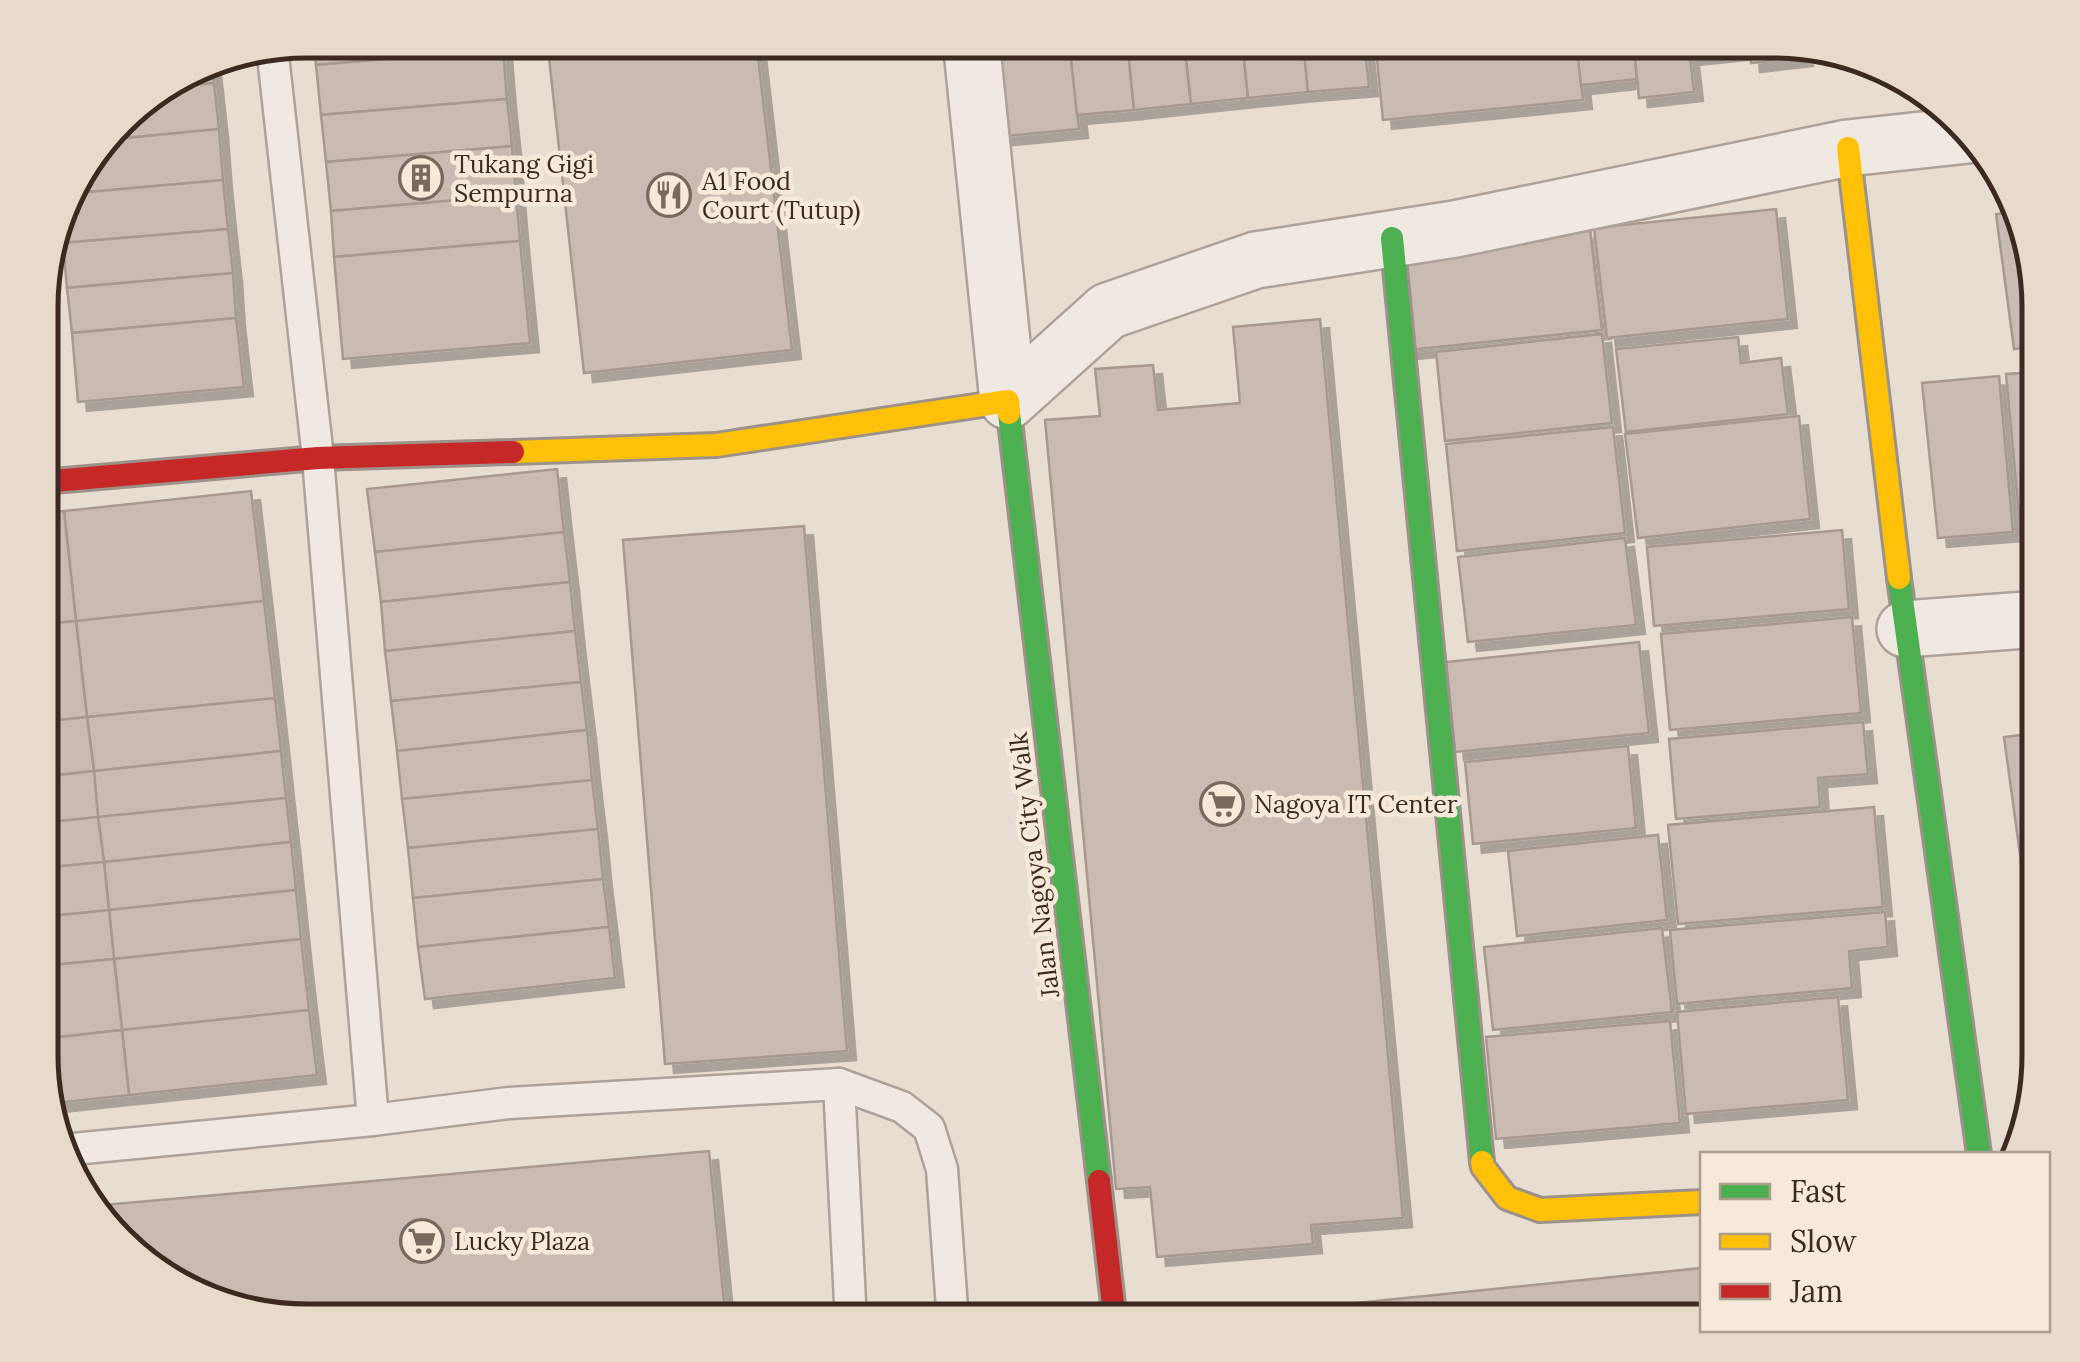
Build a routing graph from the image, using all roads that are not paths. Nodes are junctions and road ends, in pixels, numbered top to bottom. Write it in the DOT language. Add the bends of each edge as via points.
graph roads {
  1 [pos="973,58"];
  2 [pos="273,60"];
  3 [pos="1953,136"];
  4 [pos="1848,148"];
  5 [pos="1392,238"];
  6 [pos="1008,402"];
  7 [pos="318,458"];
  8 [pos="58,481"];
  9 [pos="2022,621"];
  10 [pos="1904,629"];
  11 [pos="839,1084"];
  12 [pos="373,1120"];
  13 [pos="76,1149"];
  14 [pos="1980,1152"];
  15 [pos="1700,1202"];
  16 [pos="850,1304"];
  17 [pos="952,1304"];
  18 [pos="1112,1304"];
  1 -- 6 [label="street"];
  2 -- 7 [label="lane"];
  3 -- 4 [label="street"];
  4 -- 5 [label="street"];
  4 -- 10 [label="street"];
  5 -- 6 [label="street" via="1256,260 1108,311"];
  5 -- 15 [label="street" via="1483,1166 1507,1198 1540,1210"];
  6 -- 7 [label="street" via="716,445"];
  6 -- 18 [label="street, Jalan Nagoya City Walk"];
  7 -- 8 [label="street"];
  7 -- 12 [label="lane"];
  9 -- 10 [label="street"];
  10 -- 14 [label="street"];
  11 -- 12 [label="lane" via="509,1103"];
  11 -- 16 [label="lane"];
  11 -- 17 [label="lane" via="902,1106 929,1128 942,1169"];
  12 -- 13 [label="lane"];
}
